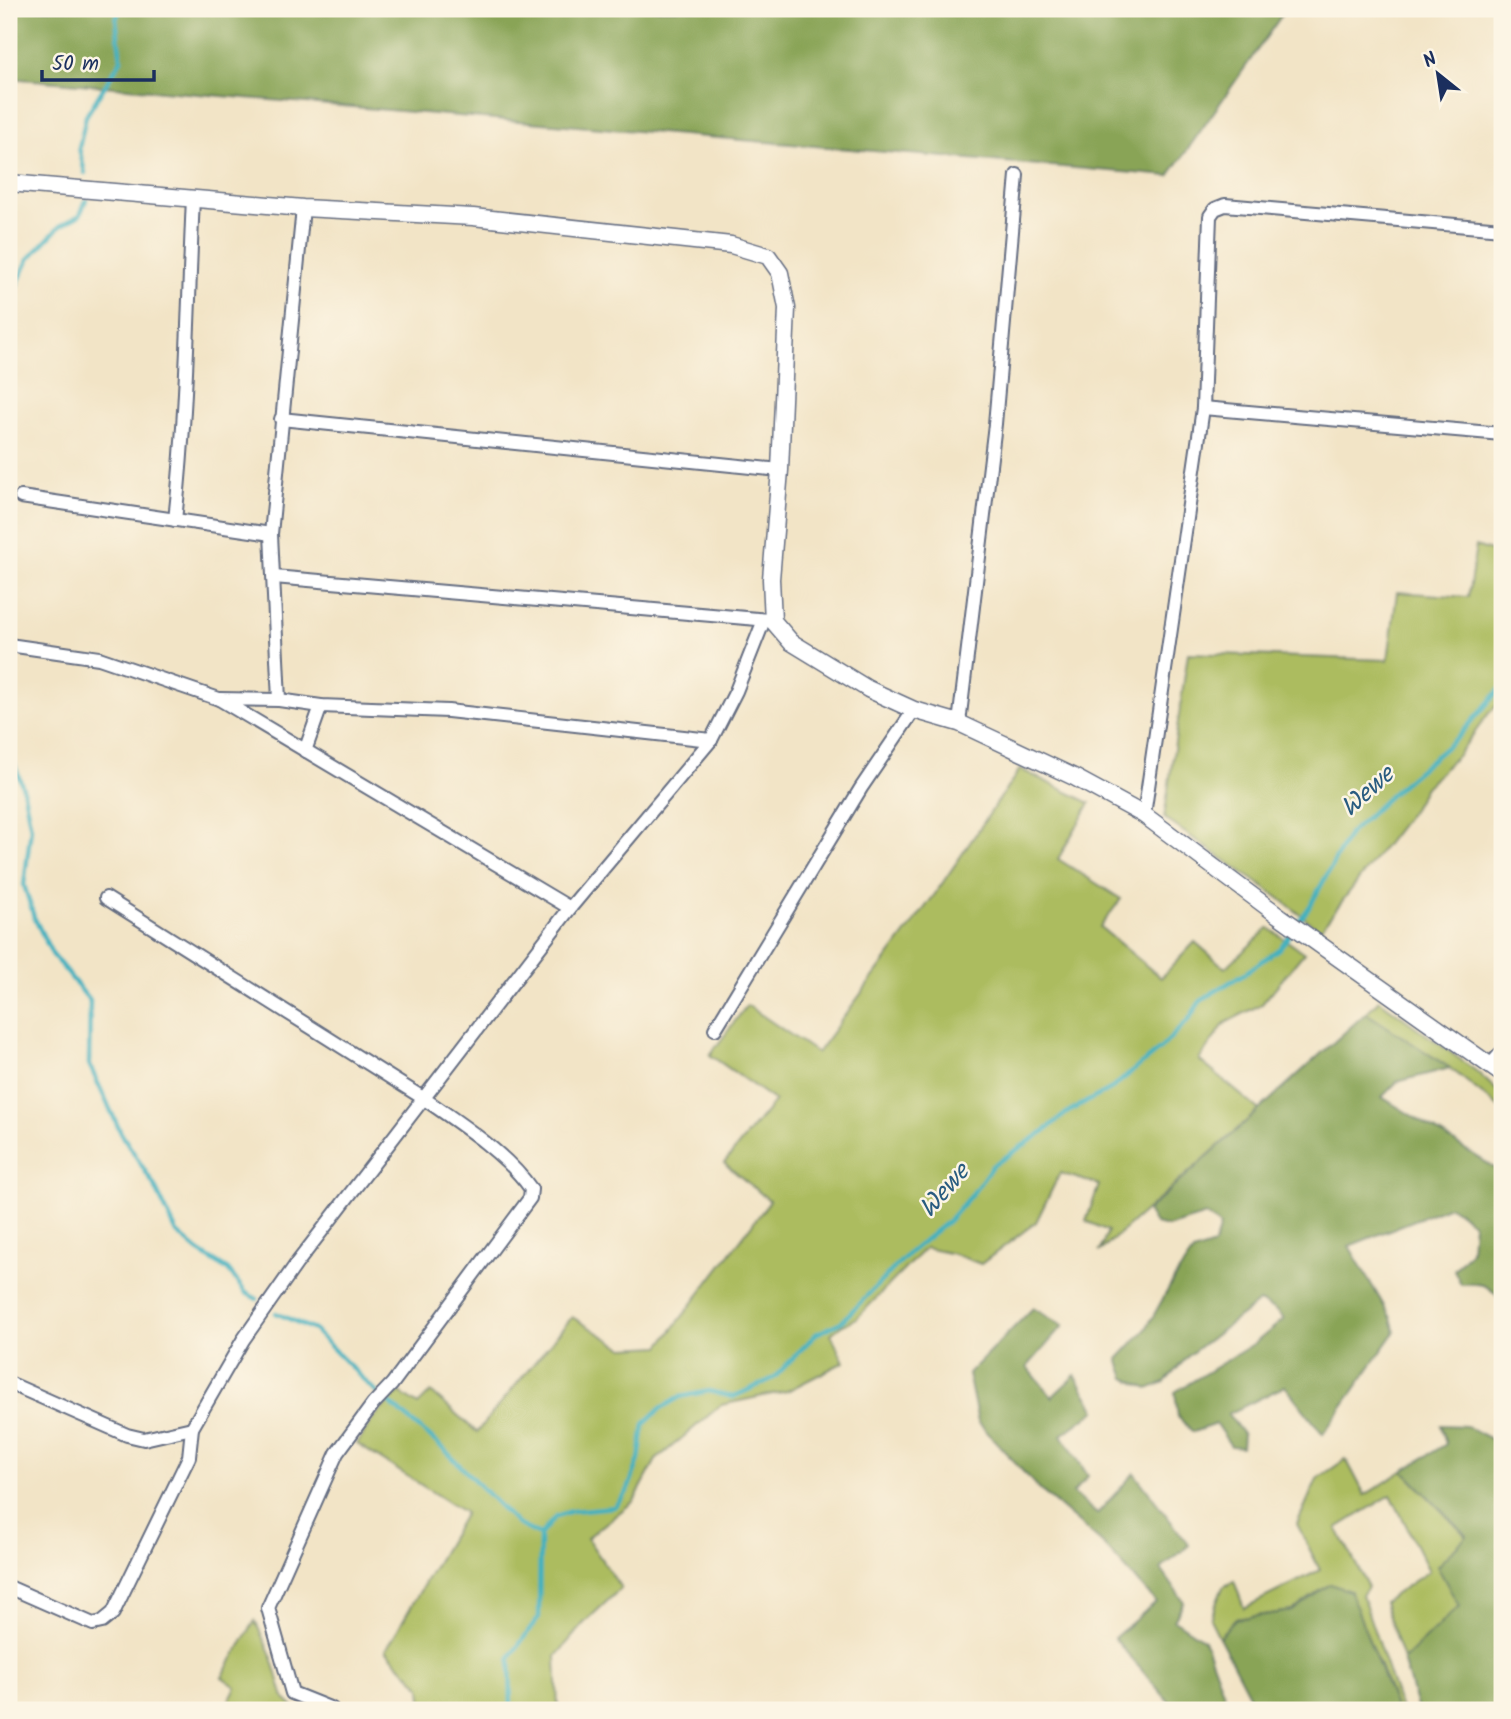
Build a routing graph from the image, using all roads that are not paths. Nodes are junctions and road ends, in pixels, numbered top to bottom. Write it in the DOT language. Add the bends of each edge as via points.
graph roads {
  1 [pos="1017,175"];
  2 [pos="9,183"];
  3 [pos="193,198"];
  4 [pos="303,208"];
  5 [pos="1502,229"];
  6 [pos="1203,408"];
  7 [pos="281,419"];
  8 [pos="1502,434"];
  9 [pos="780,470"];
  10 [pos="21,497"];
  11 [pos="175,520"];
  12 [pos="271,534"];
  13 [pos="274,577"];
  14 [pos="769,620"];
  15 [pos="9,645"];
  16 [pos="219,699"];
  17 [pos="279,700"];
  18 [pos="321,706"];
  19 [pos="914,710"];
  20 [pos="959,723"];
  21 [pos="711,740"];
  22 [pos="306,751"];
  23 [pos="1144,815"];
  24 [pos="106,898"];
  25 [pos="570,908"];
  26 [pos="715,1029"];
  27 [pos="1502,1052"];
  28 [pos="1496,1070"];
  29 [pos="423,1098"];
  30 [pos="9,1383"];
  31 [pos="192,1428"];
  32 [pos="9,1587"];
  33 [pos="332,1709"];
  1 -- 20 [label="street" via="995,425"];
  2 -- 3 [label="street"];
  3 -- 4 [label="street"];
  3 -- 11 [label="street" via="187,375"];
  4 -- 7 [label="street"];
  4 -- 9 [label="street" via="473,217 731,245 768,256 780,273 787,308"];
  5 -- 6 [label="street" via="1225,205 1215,209 1210,216"];
  6 -- 8 [label="street"];
  6 -- 23 [label="street"];
  7 -- 9 [label="street"];
  7 -- 12 [label="street"];
  9 -- 14 [label="street"];
  10 -- 11 [label="street"];
  11 -- 12 [label="street"];
  12 -- 13 [label="street"];
  13 -- 14 [label="street"];
  13 -- 17 [label="street"];
  14 -- 19 [label="street" via="791,642"];
  14 -- 21 [label="street"];
  15 -- 16 [label="street" via="99,658"];
  16 -- 17 [label="street"];
  16 -- 22 [label="street"];
  17 -- 18 [label="street"];
  18 -- 21 [label="street" via="447,711"];
  18 -- 22 [label="street"];
  19 -- 20 [label="street"];
  19 -- 26 [label="street"];
  20 -- 23 [label="street"];
  21 -- 25 [label="street"];
  22 -- 25 [label="street"];
  23 -- 28 [label="street"];
  24 -- 29 [label="street"];
  25 -- 29 [label="street"];
  27 -- 28 [label="street"];
  29 -- 31 [label="street" via="243,1340"];
  29 -- 33 [label="street" via="470,1130 524,1178 531,1189 530,1198 342,1444 268,1608 292,1693"];
  30 -- 31 [label="street" via="135,1437"];
  31 -- 32 [label="street" via="189,1457 113,1614 93,1624"];
}
